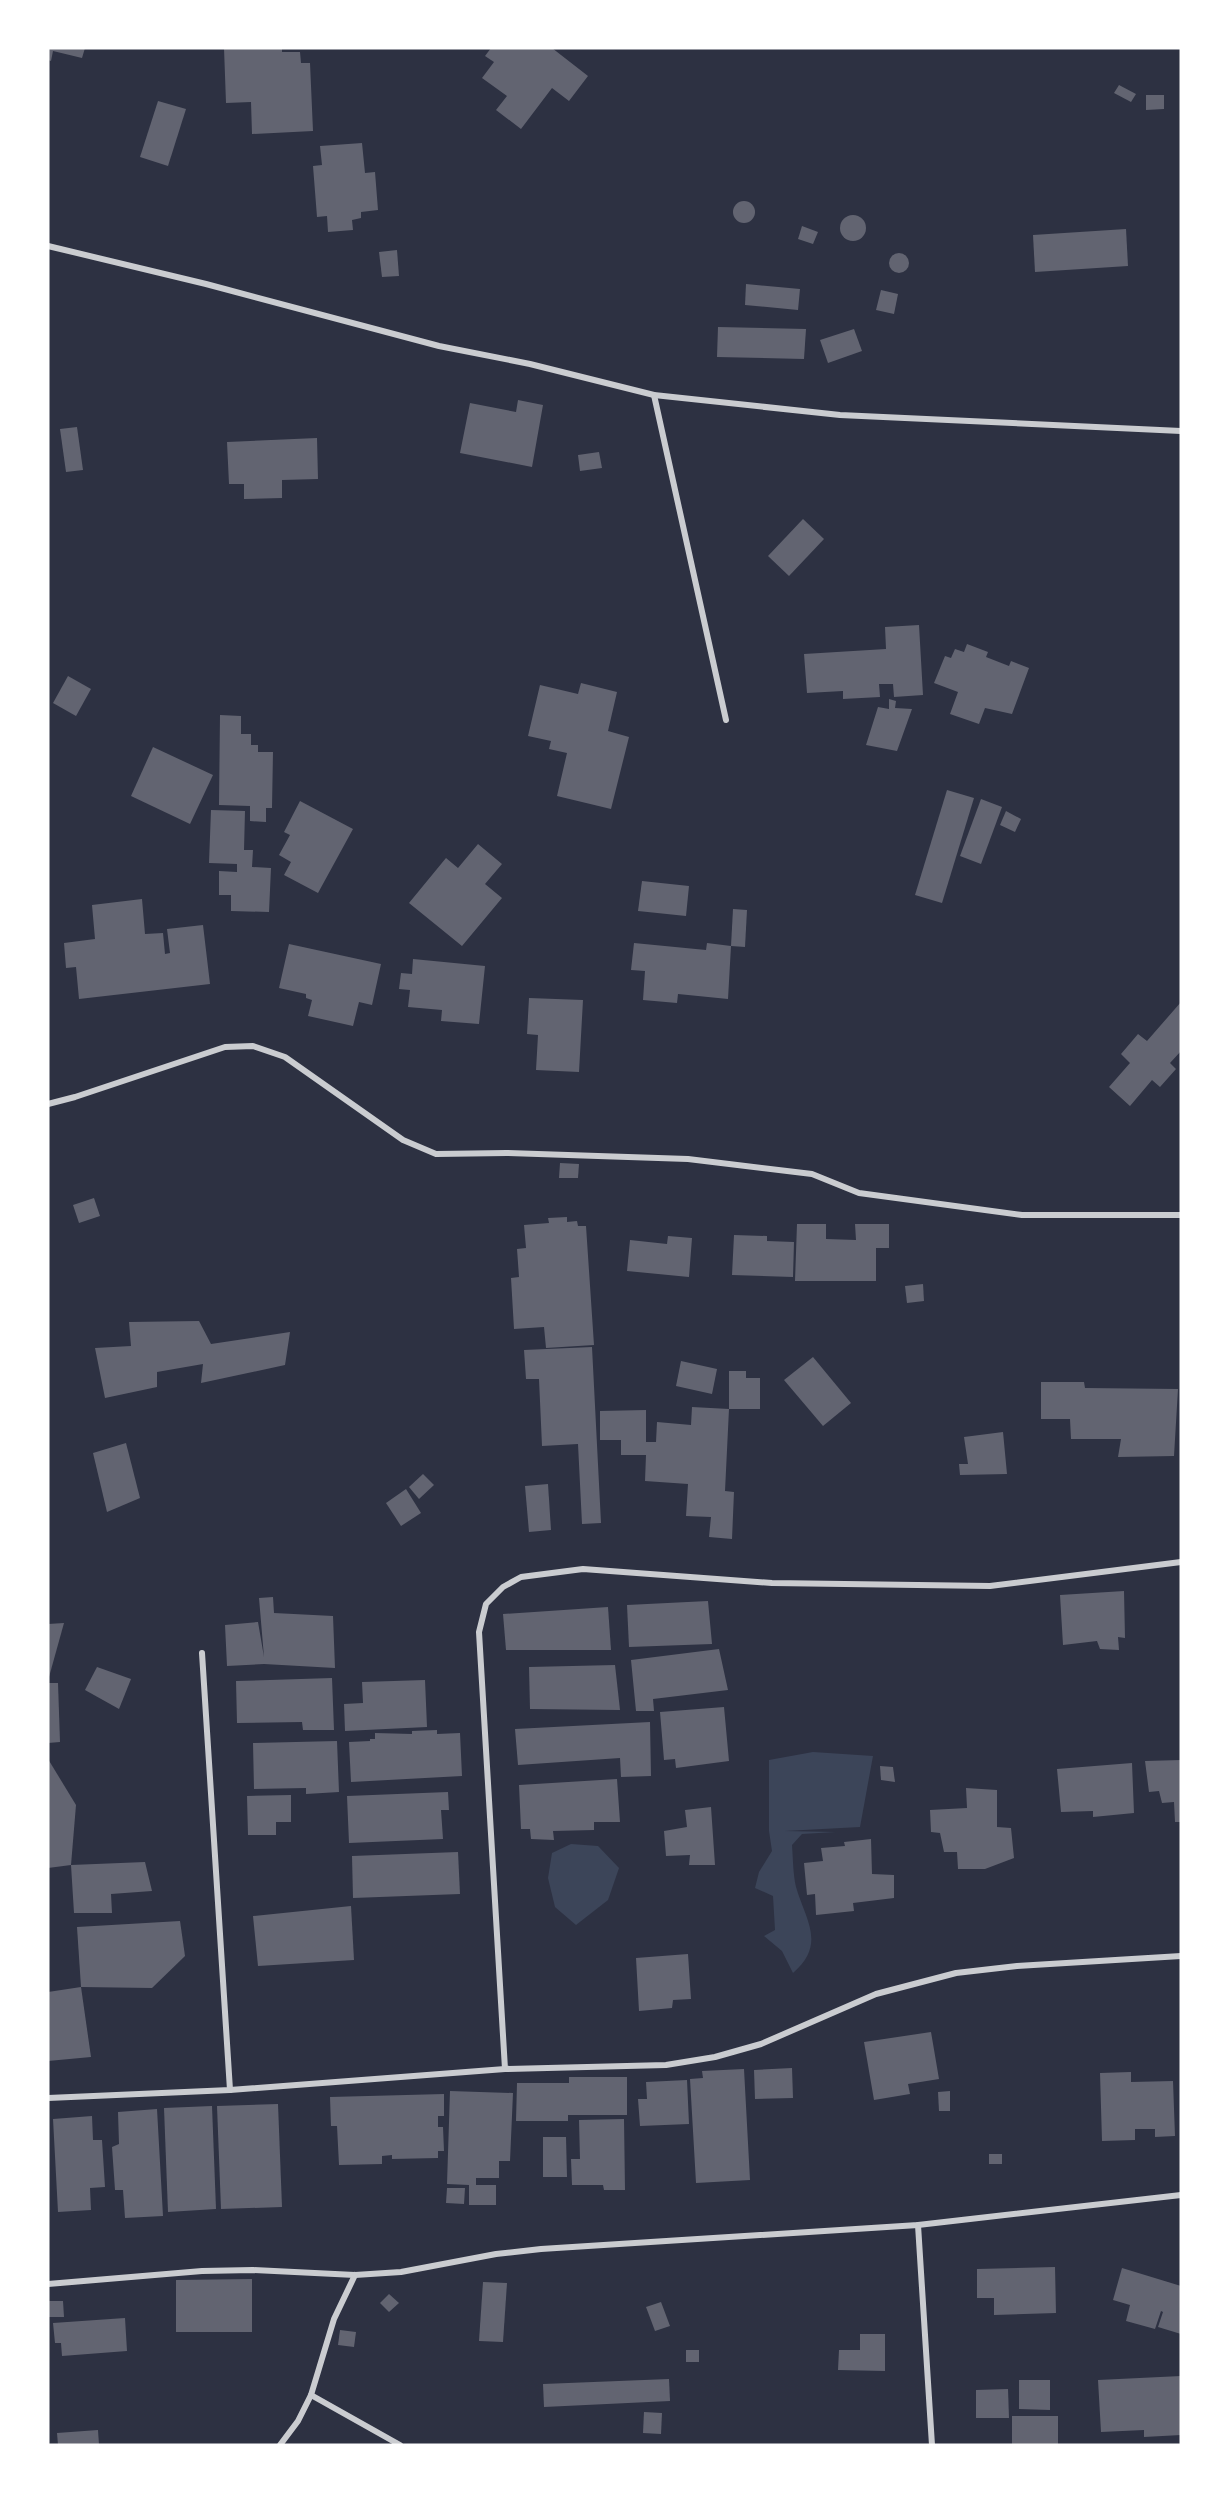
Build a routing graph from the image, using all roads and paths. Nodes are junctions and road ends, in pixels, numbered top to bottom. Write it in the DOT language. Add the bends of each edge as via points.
graph roads {
  1 [pos="48,246"];
  2 [pos="654,395"];
  3 [pos="1181,431"];
  4 [pos="726,720"];
  5 [pos="48,1104"];
  6 [pos="1181,1215"];
  7 [pos="1181,1562"];
  8 [pos="202,1653"];
  9 [pos="1181,1956"];
  10 [pos="505,2069"];
  11 [pos="230,2090"];
  12 [pos="48,2098"];
  13 [pos="1181,2195"];
  14 [pos="918,2225"];
  15 [pos="355,2275"];
  16 [pos="48,2284"];
  17 [pos="312,2395"];
  18 [pos="280,2445"];
  19 [pos="400,2445"];
  20 [pos="932,2445"];
  1 -- 2 [label="street" via="439,346"];
  2 -- 3 [label="street" via="840,415"];
  2 -- 4 [label="street"];
  5 -- 6 [label="street" via="215,1050 253,1046 285,1057 403,1140 436,1154 688,1159 812,1174 859,1193 1022,1215"];
  7 -- 10 [label="street" via="990,1586 772,1583 583,1569 520,1577 503,1587 486,1604 479,1632"];
  8 -- 11 [label="street"];
  9 -- 10 [label="street" via="956,1973 876,1994 762,2044 676,2063"];
  10 -- 11 [label="street"];
  11 -- 12 [label="street"];
  13 -- 14 [label="street"];
  14 -- 15 [label="street" via="541,2249 401,2272"];
  14 -- 20 [label="street"];
  15 -- 16 [label="street" via="202,2271"];
  15 -- 17 [label="street" via="334,2319"];
  17 -- 18 [label="street"];
  17 -- 19 [label="street"];
}
